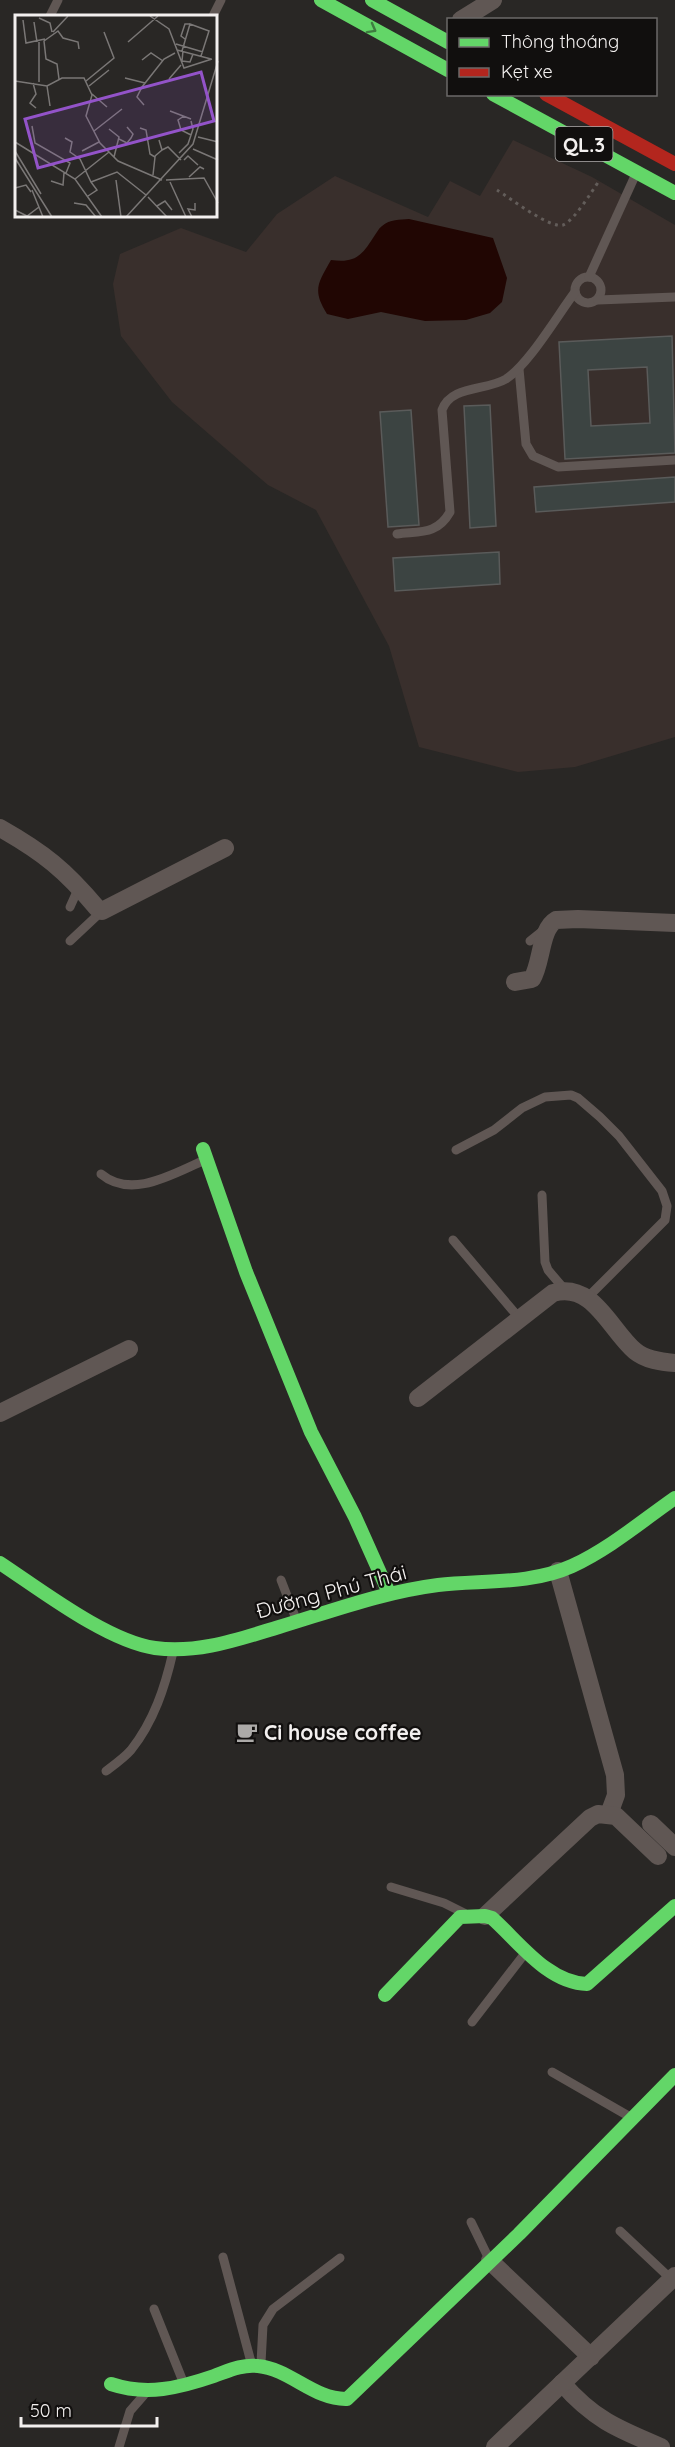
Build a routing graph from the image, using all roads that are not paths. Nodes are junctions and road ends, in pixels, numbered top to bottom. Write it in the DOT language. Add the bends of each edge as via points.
graph roads {
  1 [pos="58,0"];
  2 [pos="221,0"];
  3 [pos="321,0"];
  4 [pos="357,0"];
  5 [pos="372,0"];
  6 [pos="493,0"];
  7 [pos="50,15"];
  8 [pos="214,15"];
  9 [pos="351,17"];
  10 [pos="464,18"];
  11 [pos="444,35"];
  12 [pos="447,69"];
  13 [pos="497,96"];
  14 [pos="550,96"];
  15 [pos="675,164"];
  16 [pos="637,172"];
  17 [pos="675,193"];
  18 [pos="589,277"];
  19 [pos="575,292"];
  20 [pos="675,297"];
  21 [pos="598,300"];
  22 [pos="519,369"];
  23 [pos="675,460"];
  24 [pos="397,534"];
  25 [pos="0,828"];
  26 [pos="225,848"];
  27 [pos="79,886"];
  28 [pos="70,907"];
  29 [pos="102,911"];
  30 [pos="675,922"];
  31 [pos="547,928"];
  32 [pos="70,941"];
  33 [pos="530,941"];
  34 [pos="515,982"];
  35 [pos="456,1150"];
  36 [pos="205,1154"];
  37 [pos="101,1174"];
  38 [pos="542,1195"];
  39 [pos="453,1240"];
  40 [pos="565,1290"];
  41 [pos="588,1297"];
  42 [pos="520,1319"];
  43 [pos="129,1349"];
  44 [pos="675,1363"];
  45 [pos="418,1398"];
  46 [pos="0,1413"];
  47 [pos="675,1498"];
  48 [pos="0,1563"];
  49 [pos="558,1571"];
  50 [pos="281,1580"];
  51 [pos="389,1593"];
  52 [pos="297,1621"];
  53 [pos="174,1649"];
  54 [pos="106,1772"];
  55 [pos="609,1814"];
  56 [pos="651,1824"];
  57 [pos="675,1847"];
  58 [pos="658,1856"];
  59 [pos="391,1887"];
  60 [pos="675,1906"];
  61 [pos="476,1916"];
  62 [pos="528,1950"];
  63 [pos="385,1995"];
  64 [pos="472,2022"];
  65 [pos="552,2072"];
  66 [pos="675,2074"];
  67 [pos="632,2118"];
  68 [pos="471,2222"];
  69 [pos="620,2231"];
  70 [pos="223,2257"];
  71 [pos="340,2258"];
  72 [pos="490,2261"];
  73 [pos="673,2277"];
  74 [pos="154,2309"];
  75 [pos="591,2357"];
  76 [pos="257,2364"];
  77 [pos="562,2383"];
  78 [pos="111,2384"];
  79 [pos="184,2384"];
  80 [pos="148,2392"];
  81 [pos="120,2447"];
  82 [pos="495,2447"];
  83 [pos="661,2447"];
  1 -- 7 [label="lane"];
  2 -- 8 [label="lane"];
  3 -- 9 [label="main road"];
  4 -- 9 [label="main road"];
  5 -- 11 [label="main road"];
  6 -- 10 [label="street"];
  9 -- 12 [label="main road, one-way"];
  13 -- 16 [label="main road, QL.3"];
  14 -- 15 [label="main road, QL.3"];
  16 -- 17 [label="main road, QL.3"];
  16 -- 18 [label="lane"];
  18 -- 19 [label="lane" via="578,281"];
  18 -- 21 [label="lane" via="601,288"];
  19 -- 21 [label="lane" via="581,302"];
  19 -- 22 [label="lane"];
  20 -- 21 [label="lane"];
  22 -- 23 [label="lane" via="525,444 533,456 558,467"];
  22 -- 24 [label="lane" via="504,380 456,394 445,403 442,410 450,512 437,528"];
  25 -- 27 [label="street" via="43,854"];
  26 -- 29 [label="street"];
  27 -- 28 [label="lane"];
  27 -- 29 [label="street"];
  29 -- 32 [label="lane"];
  30 -- 31 [label="street" via="563,919 553,921"];
  31 -- 33 [label="lane"];
  31 -- 34 [label="street" via="535,975 529,981"];
  35 -- 41 [label="lane" via="494,1130 522,1108 545,1097 564,1094 578,1098 619,1136 662,1191 667,1212 665,1220"];
  36 -- 37 [label="lane" via="139,1185"];
  36 -- 51 [label="main road" via="246,1272 311,1431"];
  38 -- 40 [label="lane" via="545,1262"];
  39 -- 42 [label="lane"];
  40 -- 41 [label="street"];
  40 -- 42 [label="street" via="553,1293"];
  41 -- 44 [label="street" via="636,1352 649,1359"];
  42 -- 45 [label="street"];
  43 -- 46 [label="street"];
  47 -- 49 [label="main road, Đường Phú Thái" via="597,1552"];
  48 -- 53 [label="main road, Đường Phú Thái" via="111,1633 154,1648"];
  49 -- 51 [label="main road, Đường Phú Thái" via="522,1579"];
  49 -- 55 [label="street" via="615,1774 616,1795"];
  50 -- 52 [label="lane"];
  51 -- 52 [label="main road, Đường Phú Thái"];
  52 -- 53 [label="main road, Đường Phú Thái" via="225,1643"];
  53 -- 54 [label="lane" via="164,1690 146,1726 130,1751"];
  55 -- 58 [label="street" via="616,1816"];
  55 -- 61 [label="street" via="590,1818"];
  56 -- 57 [label="street"];
  59 -- 61 [label="lane"];
  60 -- 62 [label="main road" via="587,1984 565,1980"];
  61 -- 62 [label="main road" via="492,1918"];
  61 -- 63 [label="main road" via="456,1919"];
  62 -- 64 [label="lane"];
  65 -- 67 [label="lane"];
  66 -- 67 [label="main road"];
  67 -- 72 [label="main road"];
  68 -- 72 [label="lane"];
  69 -- 73 [label="lane"];
  70 -- 76 [label="lane"];
  71 -- 76 [label="lane" via="273,2309 263,2325"];
  72 -- 75 [label="street"];
  72 -- 76 [label="main road" via="347,2399 331,2398 287,2374"];
  73 -- 75 [label="street"];
  74 -- 79 [label="lane"];
  75 -- 77 [label="street"];
  76 -- 79 [label="main road"];
  77 -- 82 [label="street"];
  77 -- 83 [label="street" via="591,2413"];
  78 -- 80 [label="main road"];
  79 -- 80 [label="main road"];
  80 -- 81 [label="lane" via="130,2411"];
}
